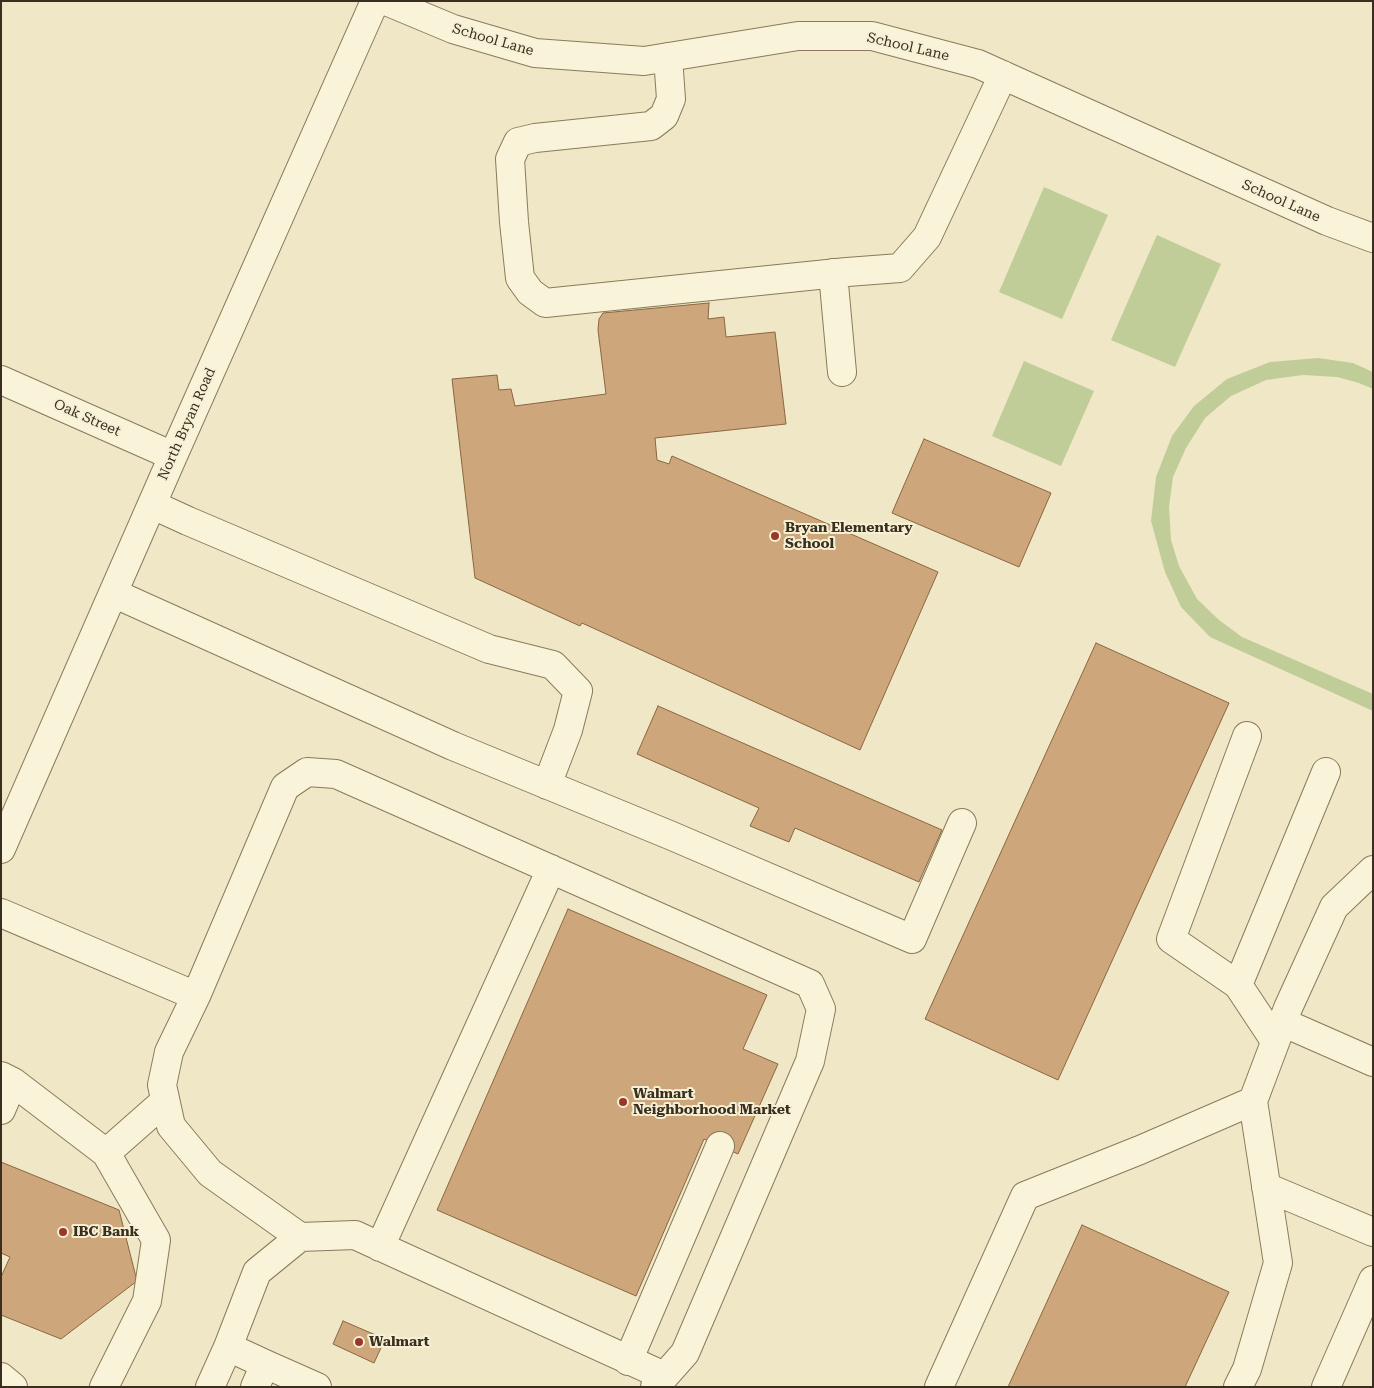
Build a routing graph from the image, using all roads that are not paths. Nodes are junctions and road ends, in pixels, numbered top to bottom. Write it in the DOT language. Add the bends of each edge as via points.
graph roads {
  1 [pos="375,1"];
  2 [pos="386,1"];
  3 [pos="668,57"];
  4 [pos="1002,75"];
  5 [pos="1373,238"];
  6 [pos="833,273"];
  7 [pos="842,372"];
  8 [pos="1,380"];
  9 [pos="172,456"];
  10 [pos="153,505"];
  11 [pos="113,593"];
  12 [pos="1247,736"];
  13 [pos="1326,772"];
  14 [pos="547,785"];
  15 [pos="962,823"];
  16 [pos="1,849"];
  17 [pos="551,869"];
  18 [pos="1373,870"];
  19 [pos="1,913"];
  20 [pos="1238,985"];
  21 [pos="196,996"];
  22 [pos="1279,1031"];
  23 [pos="1373,1062"];
  24 [pos="7,1079"];
  25 [pos="165,1101"];
  26 [pos="1253,1101"];
  27 [pos="1,1110"];
  28 [pos="720,1146"];
  29 [pos="106,1153"];
  30 [pos="1266,1187"];
  31 [pos="1373,1232"];
  32 [pos="300,1237"];
  33 [pos="380,1246"];
  34 [pos="1373,1280"];
  35 [pos="228,1347"];
  36 [pos="628,1361"];
  37 [pos="260,1375"];
  38 [pos="1,1377"];
  39 [pos="660,1382"];
  40 [pos="306,1385"];
  41 [pos="13,1387"];
  42 [pos="104,1387"];
  43 [pos="210,1387"];
  44 [pos="939,1387"];
  45 [pos="1238,1387"];
  46 [pos="1326,1387"];
  1 -- 9 [label="street, North Bryan Road"];
  2 -- 3 [label="street, School Lane" via="453,29 535,54 644,61"];
  3 -- 4 [label="street, School Lane" via="798,36 872,36 978,64"];
  3 -- 6 [label="street" via="671,99 664,116 651,126 518,142 510,159 514,222 520,278 530,292 545,303"];
  4 -- 5 [label="street, School Lane" via="1327,222"];
  4 -- 6 [label="street" via="927,237 900,268"];
  6 -- 7 [label="street"];
  8 -- 9 [label="street, Oak Street"];
  9 -- 10 [label="street, North Bryan Road"];
  10 -- 11 [label="street, North Bryan Road"];
  10 -- 14 [label="street" via="489,649 553,665 578,691 568,730"];
  11 -- 14 [label="street"];
  11 -- 16 [label="street, North Bryan Road"];
  12 -- 20 [label="street" via="1171,939"];
  13 -- 20 [label="street"];
  14 -- 15 [label="street" via="912,939"];
  17 -- 21 [label="street" via="336,774 307,772 285,787"];
  17 -- 33 [label="street"];
  17 -- 39 [label="street" via="810,984 821,1009 810,1061 685,1352"];
  18 -- 22 [label="street" via="1334,907"];
  19 -- 21 [label="street"];
  20 -- 22 [label="street"];
  21 -- 25 [label="street" via="169,1052 162,1085"];
  22 -- 23 [label="street"];
  22 -- 26 [label="street"];
  24 -- 27 [label="street"];
  24 -- 29 [label="street"];
  25 -- 29 [label="street"];
  25 -- 32 [label="street" via="172,1126 210,1173"];
  26 -- 30 [label="street"];
  26 -- 44 [label="street" via="1025,1196"];
  28 -- 36 [label="street"];
  29 -- 42 [label="street" via="156,1240 147,1300"];
  30 -- 31 [label="street"];
  30 -- 45 [label="street" via="1278,1262 1247,1369"];
  32 -- 33 [label="street" via="355,1235"];
  32 -- 35 [label="street" via="257,1272"];
  33 -- 36 [label="street"];
  34 -- 46 [label="street"];
  35 -- 37 [label="street"];
  35 -- 43 [label="street"];
  36 -- 39 [label="street"];
  37 -- 40 [label="street"];
  38 -- 41 [label="street"];
}
